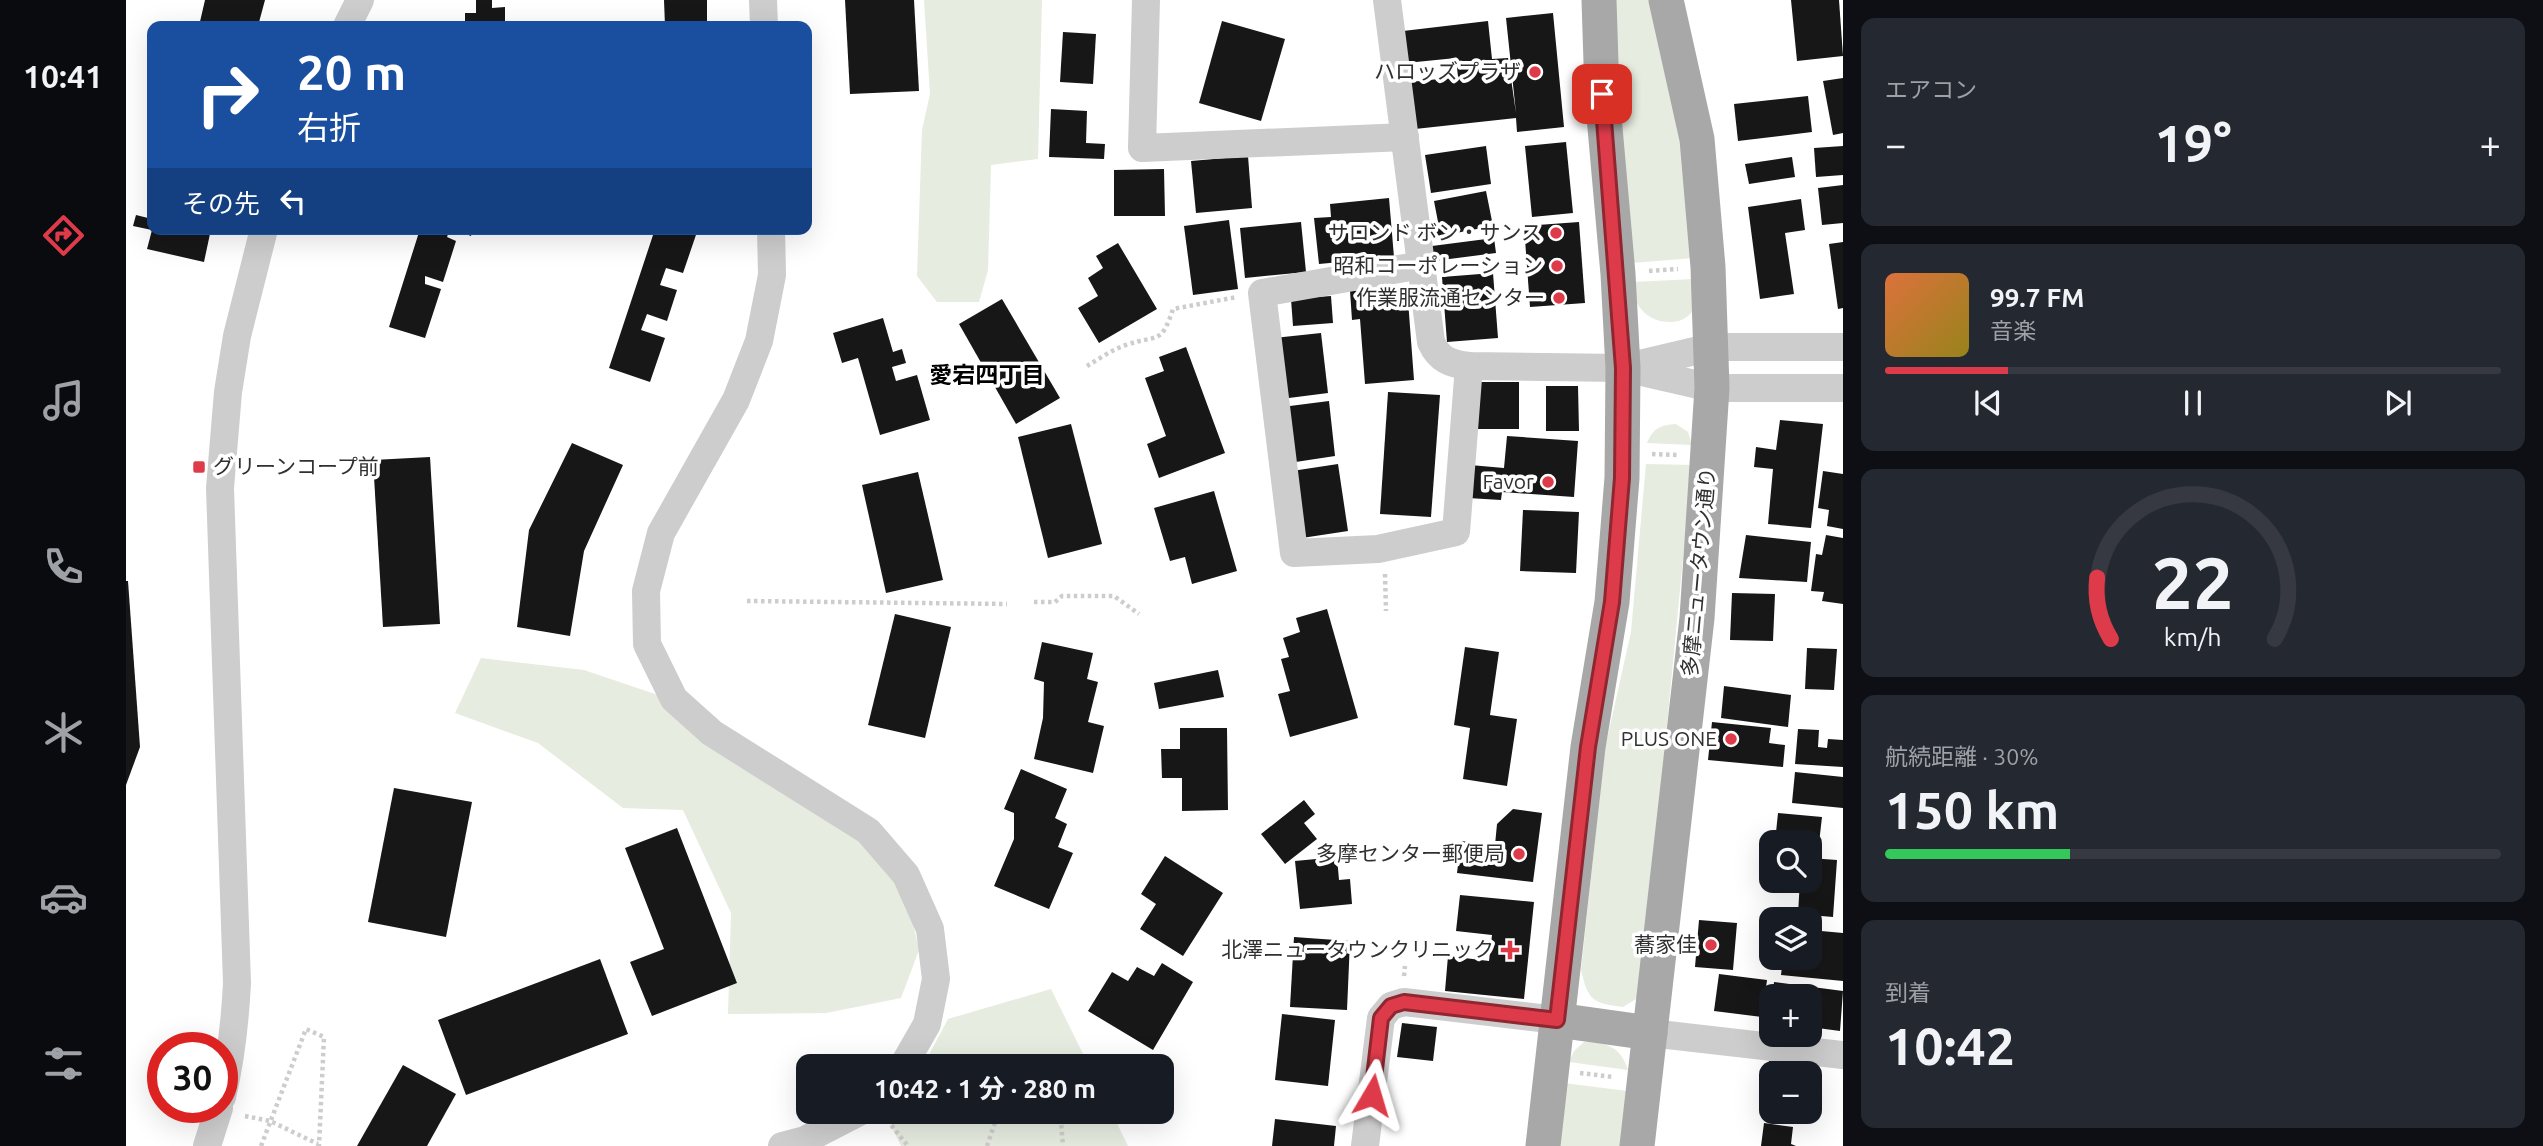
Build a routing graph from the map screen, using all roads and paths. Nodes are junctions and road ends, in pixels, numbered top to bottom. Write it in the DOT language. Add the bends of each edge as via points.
graph roads {
  1 [pos="360,0"];
  2 [pos="763,0"];
  3 [pos="1146,0"];
  4 [pos="1387,0"];
  5 [pos="1599,0"];
  6 [pos="1666,0"];
  7 [pos="350,21"];
  8 [pos="764,21"];
  9 [pos="1405,137"];
  10 [pos="262,235"];
  11 [pos="771,235"];
  12 [pos="1422,265"];
  13 [pos="1690,268"];
  14 [pos="1645,272"];
  15 [pos="1262,293"];
  16 [pos="1712,347"];
  17 [pos="1843,347"];
  18 [pos="1087,366"];
  19 [pos="1469,366"];
  20 [pos="1623,368"];
  21 [pos="1712,388"];
  22 [pos="1843,388"];
  23 [pos="1648,453"];
  24 [pos="1689,455"];
  25 [pos="1384,566"];
  26 [pos="747,601"];
  27 [pos="1034,602"];
  28 [pos="1007,604"];
  29 [pos="1386,611"];
  30 [pos="1139,614"];
  31 [pos="1557,1020"];
  32 [pos="234,1032"];
  33 [pos="1650,1033"];
  34 [pos="910,1054"];
  35 [pos="1843,1055"];
  36 [pos="1570,1072"];
  37 [pos="1616,1077"];
  38 [pos="238,1113"];
  39 [pos="270,1121"];
  40 [pos="224,1123"];
  41 [pos="836,1124"];
  42 [pos="890,1124"];
  43 [pos="995,1124"];
  44 [pos="1061,1124"];
  45 [pos="318,1145"];
  46 [pos="207,1146"];
  47 [pos="261,1146"];
  48 [pos="782,1146"];
  49 [pos="908,1146"];
  50 [pos="987,1146"];
  51 [pos="1063,1146"];
  52 [pos="1366,1146"];
  53 [pos="1543,1146"];
  54 [pos="1637,1146"];
  1 -- 7 [label="street"];
  2 -- 8 [label="street"];
  3 -- 9 [label="street" via="1142,148"];
  4 -- 9 [label="street"];
  5 -- 20 [label="main road"];
  6 -- 16 [label="main road, 多摩ニュータウン通り" via="1697,139"];
  9 -- 12 [label="street"];
  10 -- 32 [label="street" via="237,336 220,488"];
  11 -- 34 [label="street" via="772,275 759,341 736,400 662,533 646,591 647,644 674,699 712,733 868,831 906,875 930,929 936,979 927,1024"];
  12 -- 15 [label="street"];
  12 -- 19 [label="street" via="1435,351 1453,364"];
  13 -- 14 [label="path"];
  15 -- 18 [label="path" via="1173,309 1167,328 1156,339 1125,345"];
  15 -- 19 [label="street" via="1294,553 1378,549 1457,532"];
  16 -- 17 [label="street"];
  16 -- 20 [label="street"];
  16 -- 21 [label="main road, 多摩ニュータウン通り"];
  19 -- 20 [label="street"];
  20 -- 21 [label="street"];
  20 -- 31 [label="main road" via="1623,465 1612,602 1588,747"];
  21 -- 22 [label="street"];
  21 -- 33 [label="main road, 多摩ニュータウン通り" via="1697,618"];
  23 -- 24 [label="path"];
  25 -- 29 [label="path"];
  26 -- 28 [label="path"];
  27 -- 30 [label="path" via="1055,602 1062,596 1114,596"];
  31 -- 33 [label="main road"];
  31 -- 52 [label="street" via="1404,1002 1391,1006 1381,1018"];
  31 -- 53 [label="main road"];
  33 -- 35 [label="street"];
  33 -- 54 [label="main road, 多摩ニュータウン通り"];
  36 -- 37 [label="path"];
  38 -- 39 [label="path"];
  39 -- 45 [label="path"];
  39 -- 45 [label="path" via="306,1029 324,1037"];
  39 -- 47 [label="path"];
  40 -- 46 [label="street"];
  41 -- 48 [label="street"];
  42 -- 49 [label="path"];
  43 -- 50 [label="path"];
  44 -- 51 [label="path"];
}
